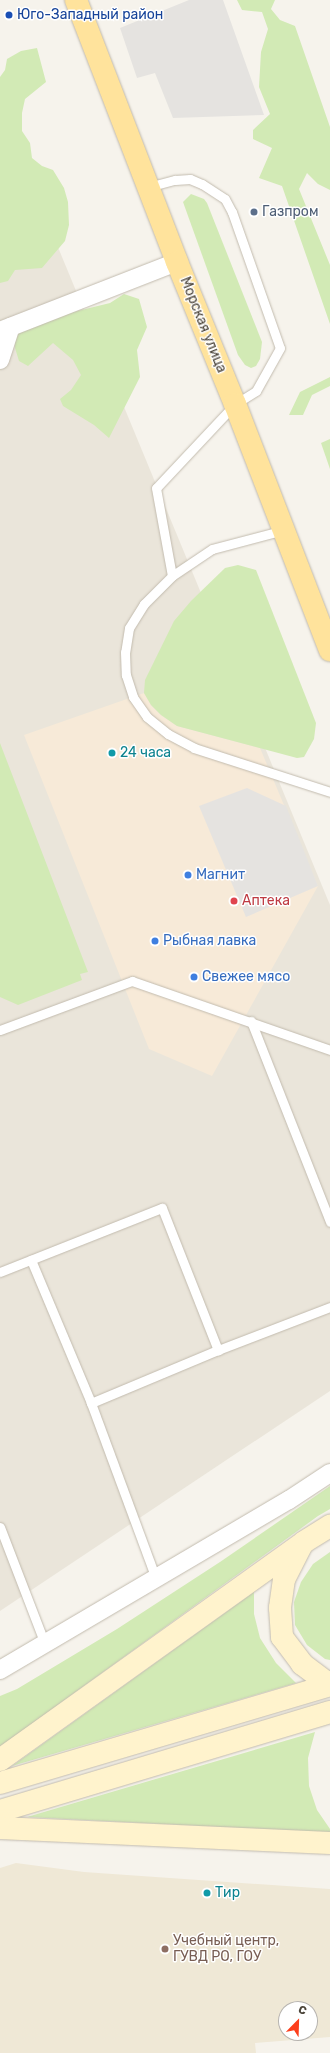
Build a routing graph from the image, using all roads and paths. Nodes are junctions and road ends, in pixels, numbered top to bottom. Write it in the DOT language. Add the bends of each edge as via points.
graph roads {
  1 [pos="76,0"];
  2 [pos="148,187"];
  3 [pos="177,262"];
  4 [pos="5,329"];
  5 [pos="0,360"];
  6 [pos="234,404"];
  7 [pos="284,530"];
  8 [pos="172,576"];
  9 [pos="330,650"];
  10 [pos="330,792"];
  11 [pos="251,1021"];
  12 [pos="0,1030"];
  13 [pos="330,1050"];
  14 [pos="330,1222"];
  15 [pos="31,1260"];
  16 [pos="0,1272"];
  17 [pos="330,1307"];
  18 [pos="218,1350"];
  19 [pos="91,1403"];
  20 [pos="330,1474"];
  21 [pos="330,1526"];
  22 [pos="0,1527"];
  23 [pos="304,1542"];
  24 [pos="156,1578"];
  25 [pos="45,1644"];
  26 [pos="0,1670"];
  27 [pos="330,1682"];
  28 [pos="330,1685"];
  29 [pos="330,1712"];
  30 [pos="0,1760"];
  31 [pos="0,1783"];
  32 [pos="0,1811"];
  33 [pos="0,1828"];
  34 [pos="330,1843"];
  1 -- 2 [label="main road, Морская улица"];
  2 -- 3 [label="main road, Морская улица"];
  2 -- 6 [label="lane" via="190,179 226,199 232,212 280,348 256,391"];
  3 -- 4 [label="street"];
  3 -- 6 [label="main road, Морская улица"];
  4 -- 5 [label="street"];
  6 -- 7 [label="main road, Морская улица"];
  6 -- 8 [label="lane" via="156,488"];
  7 -- 8 [label="lane" via="212,549"];
  7 -- 9 [label="main road, Морская улица"];
  8 -- 10 [label="lane" via="144,604 129,628 125,652 126,675 134,697 147,717 168,734 194,748"];
  11 -- 12 [label="lane" via="132,981"];
  11 -- 13 [label="lane"];
  11 -- 14 [label="lane"];
  15 -- 16 [label="lane"];
  15 -- 18 [label="lane" via="162,1208"];
  15 -- 19 [label="lane"];
  17 -- 18 [label="lane"];
  18 -- 19 [label="lane"];
  19 -- 24 [label="lane"];
  20 -- 24 [label="street"];
  21 -- 23 [label="main road"];
  22 -- 25 [label="lane"];
  23 -- 27 [label="main road" via="284,1579 280,1608 282,1637 302,1664 326,1682"];
  23 -- 30 [label="main road"];
  24 -- 25 [label="street"];
  25 -- 26 [label="street"];
  28 -- 31 [label="main road"];
  29 -- 32 [label="main road"];
  33 -- 34 [label="main road"];
}
